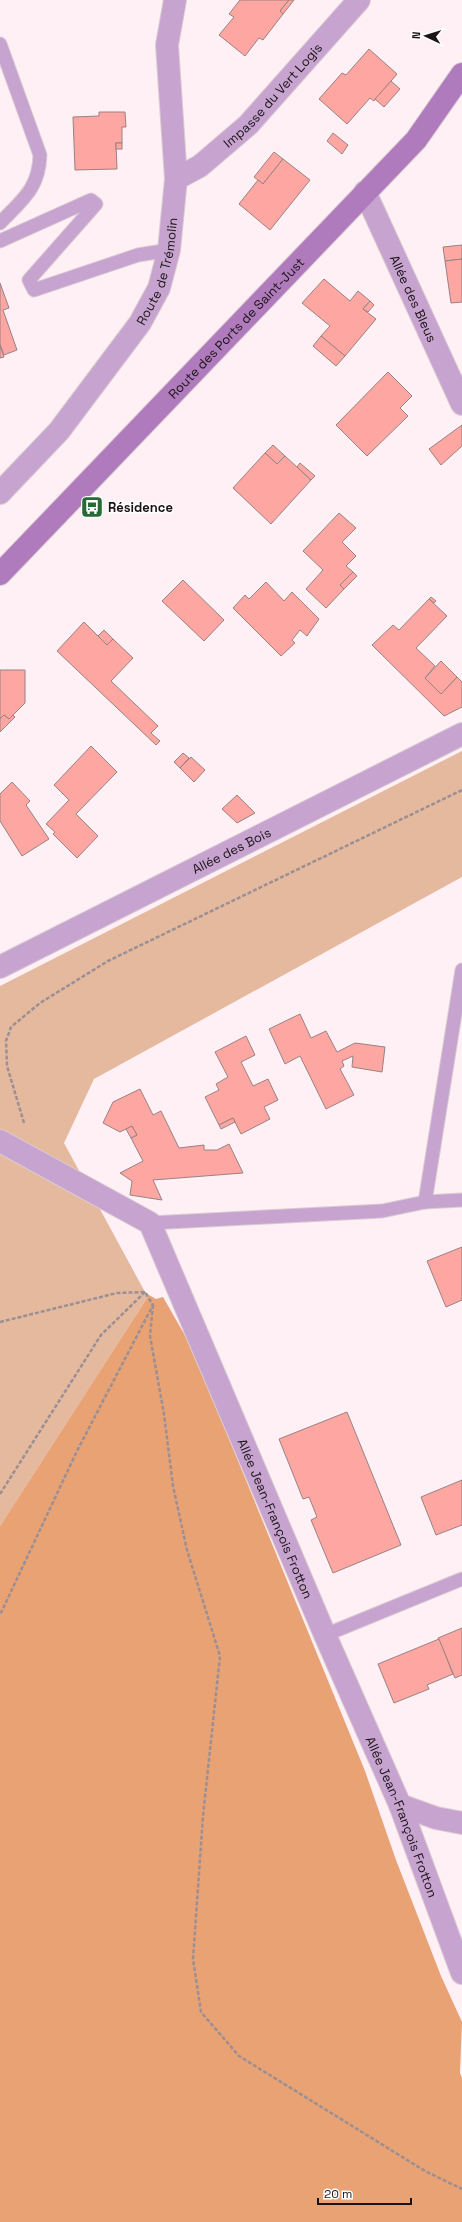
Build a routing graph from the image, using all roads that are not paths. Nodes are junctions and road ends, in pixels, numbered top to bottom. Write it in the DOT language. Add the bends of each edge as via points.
graph roads {
  1 [pos="175,0"];
  2 [pos="359,0"];
  3 [pos="0,44"];
  4 [pos="462,74"];
  5 [pos="176,179"];
  6 [pos="365,192"];
  7 [pos="0,223"];
  8 [pos="0,241"];
  9 [pos="169,250"];
  10 [pos="462,404"];
  11 [pos="0,493"];
  12 [pos="0,574"];
  13 [pos="462,734"];
  14 [pos="0,967"];
  15 [pos="462,970"];
  16 [pos="0,1141"];
  17 [pos="462,1200"];
  18 [pos="425,1202"];
  19 [pos="150,1224"];
  20 [pos="462,1578"];
  21 [pos="325,1635"];
  22 [pos="400,1805"];
  23 [pos="462,1823"];
  24 [pos="462,1973"];
  1 -- 5 [label="street, Route de Trémolin" via="167,45"];
  2 -- 5 [label="street, Impasse du Vert Logis" via="248,124 200,166"];
  3 -- 7 [label="lane" via="40,155 39,170 31,191"];
  4 -- 6 [label="main road, Route des Ports de Saint-Just" via="416,140"];
  5 -- 9 [label="street, Route de Trémolin"];
  6 -- 10 [label="street, Allée des Bleus"];
  6 -- 12 [label="main road, Route des Ports de Saint-Just"];
  8 -- 9 [label="lane" via="91,200 96,204 29,280 34,290 138,255"];
  9 -- 11 [label="street, Route de Trémolin" via="159,288 140,323 59,431"];
  13 -- 14 [label="street, Allée des Bois"];
  15 -- 18 [label="lane"];
  16 -- 19 [label="street"];
  17 -- 18 [label="lane"];
  18 -- 19 [label="lane" via="382,1211"];
  19 -- 21 [label="street, Allée Jean-François Frotton"];
  20 -- 21 [label="lane"];
  21 -- 22 [label="street, Allée Jean-François Frotton"];
  22 -- 23 [label="street" via="436,1818"];
  22 -- 24 [label="street, Allée Jean-François Frotton"];
}
